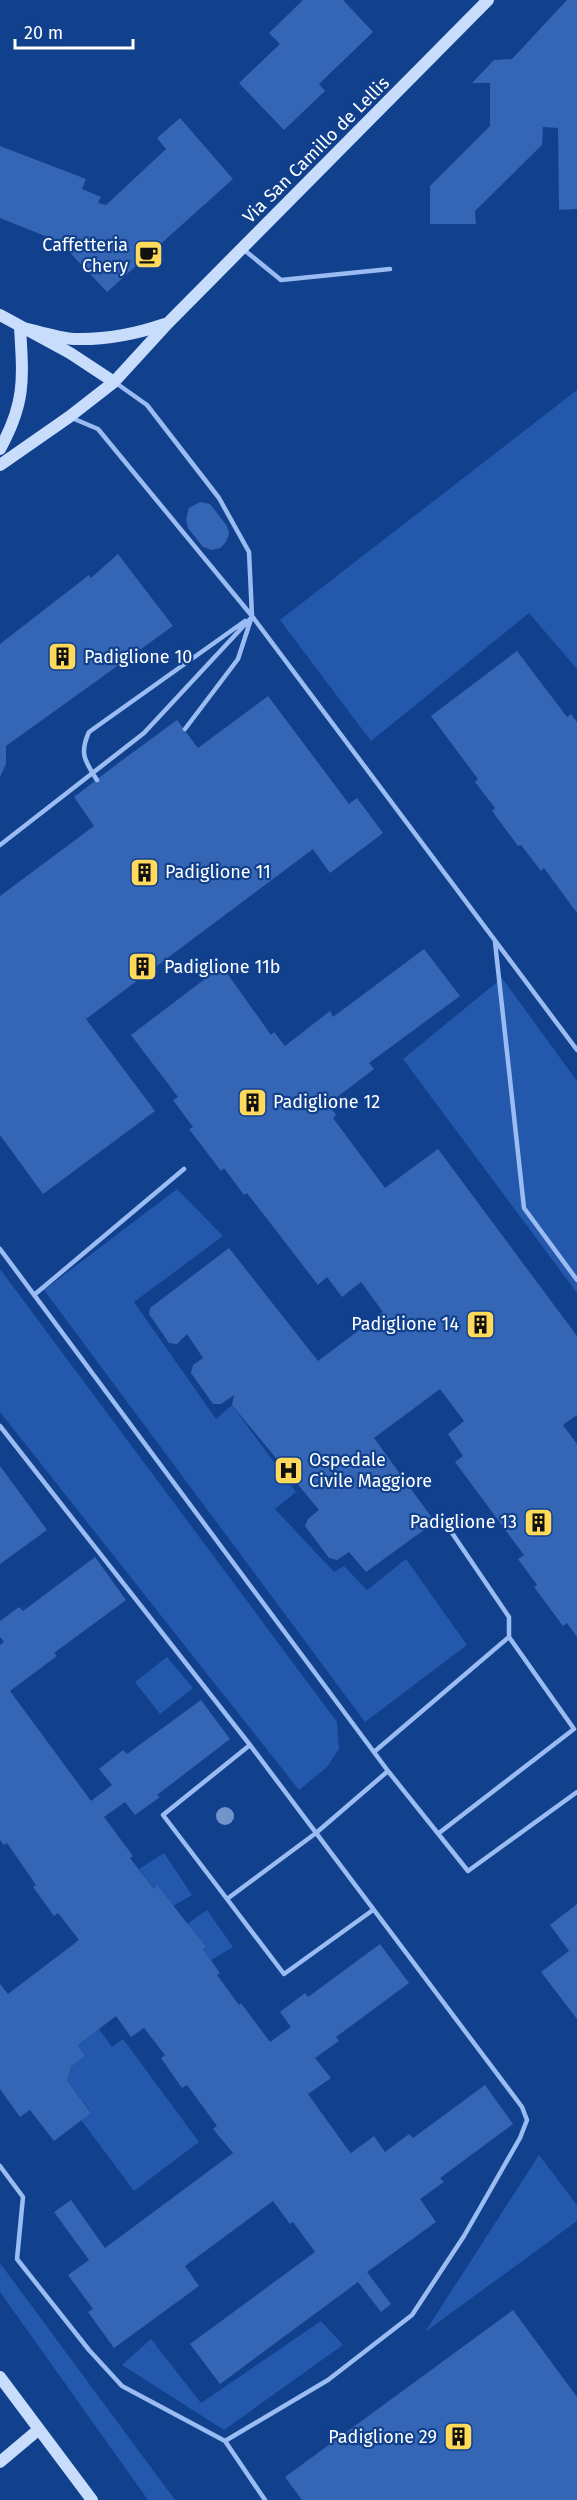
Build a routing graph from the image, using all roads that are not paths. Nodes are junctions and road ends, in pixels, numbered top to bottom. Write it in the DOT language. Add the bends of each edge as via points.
graph roads {
  1 [pos="488,0"];
  2 [pos="243,249"];
  3 [pos="390,269"];
  4 [pos="0,315"];
  5 [pos="168,323"];
  6 [pos="20,327"];
  7 [pos="114,382"];
  8 [pos="69,417"];
  9 [pos="0,449"];
  10 [pos="0,465"];
  11 [pos="252,616"];
  12 [pos="185,729"];
  13 [pos="97,780"];
  14 [pos="0,845"];
  15 [pos="494,940"];
  16 [pos="577,1050"];
  17 [pos="184,1169"];
  18 [pos="0,1249"];
  19 [pos="577,1280"];
  20 [pos="34,1295"];
  21 [pos="0,1426"];
  22 [pos="452,1533"];
  23 [pos="509,1637"];
  24 [pos="250,1745"];
  25 [pos="374,1752"];
  26 [pos="388,1771"];
  27 [pos="577,1792"];
  28 [pos="316,1833"];
  29 [pos="439,1833"];
  30 [pos="227,1899"];
  31 [pos="373,1910"];
  32 [pos="0,2166"];
  33 [pos="0,2377"];
  34 [pos="38,2430"];
  35 [pos="225,2441"];
  36 [pos="0,2462"];
  37 [pos="92,2500"];
  38 [pos="265,2500"];
  1 -- 2 [label="street, Via San Camillo de Lellis"];
  2 -- 3 [label="lane" via="281,280"];
  2 -- 5 [label="street, Via San Camillo de Lellis"];
  4 -- 6 [label="street"];
  5 -- 6 [label="street, Via San Camillo de Lellis" via="119,337 73,339"];
  5 -- 7 [label="street, Via San Camillo de Lellis"];
  6 -- 7 [label="street"];
  6 -- 9 [label="street" via="23,383 14,424"];
  7 -- 8 [label="street, Via San Camillo de Lellis"];
  7 -- 11 [label="lane" via="147,405 219,498 249,552"];
  8 -- 10 [label="street, Via San Camillo de Lellis"];
  8 -- 11 [label="lane" via="98,429"];
  11 -- 12 [label="lane" via="238,659"];
  11 -- 13 [label="lane" via="89,732 83,745 84,759"];
  11 -- 14 [label="lane" via="144,734"];
  11 -- 15 [label="lane"];
  15 -- 16 [label="lane"];
  15 -- 19 [label="lane" via="524,1208"];
  17 -- 20 [label="lane"];
  18 -- 20 [label="lane"];
  20 -- 25 [label="lane"];
  21 -- 24 [label="lane"];
  22 -- 23 [label="lane" via="509,1617"];
  23 -- 25 [label="lane"];
  23 -- 29 [label="lane" via="574,1729"];
  24 -- 28 [label="lane"];
  24 -- 30 [label="lane" via="163,1815"];
  25 -- 26 [label="lane"];
  26 -- 28 [label="lane"];
  26 -- 29 [label="lane"];
  27 -- 29 [label="lane" via="468,1871"];
  28 -- 30 [label="lane"];
  28 -- 31 [label="lane"];
  30 -- 31 [label="lane" via="284,1974"];
  31 -- 35 [label="lane" via="522,2107 527,2120 464,2236 412,2315 328,2380"];
  32 -- 35 [label="lane" via="23,2197 16,2259 89,2350 122,2386"];
  33 -- 34 [label="street"];
  34 -- 36 [label="street"];
  34 -- 37 [label="street"];
  35 -- 38 [label="lane"];
}
